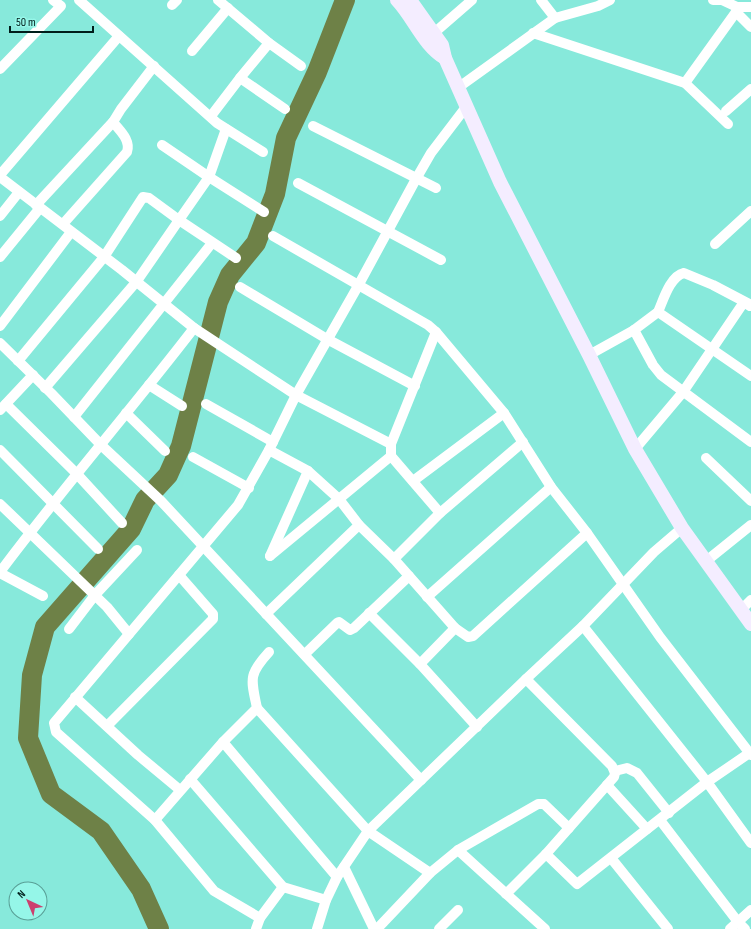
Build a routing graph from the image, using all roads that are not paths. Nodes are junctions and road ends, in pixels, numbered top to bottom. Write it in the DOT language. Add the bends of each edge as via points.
graph roads {
  1 [pos="53,0"];
  2 [pos="79,0"];
  3 [pos="218,0"];
  4 [pos="397,0"];
  5 [pos="410,0"];
  6 [pos="472,0"];
  7 [pos="541,0"];
  8 [pos="610,0"];
  9 [pos="713,0"];
  10 [pos="722,0"];
  11 [pos="65,3"];
  12 [pos="751,7"];
  13 [pos="228,8"];
  14 [pos="737,9"];
  15 [pos="555,18"];
  16 [pos="751,27"];
  17 [pos="434,32"];
  18 [pos="533,33"];
  19 [pos="119,36"];
  20 [pos="269,43"];
  21 [pos="192,51"];
  22 [pos="446,58"];
  23 [pos="154,66"];
  24 [pos="301,66"];
  25 [pos="0,69"];
  26 [pos="240,78"];
  27 [pos="685,83"];
  28 [pos="459,87"];
  29 [pos="751,89"];
  30 [pos="466,107"];
  31 [pos="285,109"];
  32 [pos="726,111"];
  33 [pos="211,116"];
  34 [pos="113,122"];
  35 [pos="728,124"];
  36 [pos="313,126"];
  37 [pos="226,129"];
  38 [pos="162,144"];
  39 [pos="263,152"];
  40 [pos="0,176"];
  41 [pos="209,177"];
  42 [pos="416,179"];
  43 [pos="298,183"];
  44 [pos="436,188"];
  45 [pos="19,192"];
  46 [pos="38,207"];
  47 [pos="751,211"];
  48 [pos="264,212"];
  49 [pos="0,216"];
  50 [pos="179,220"];
  51 [pos="63,224"];
  52 [pos="387,231"];
  53 [pos="71,232"];
  54 [pos="273,236"];
  55 [pos="212,243"];
  56 [pos="715,244"];
  57 [pos="104,257"];
  58 [pos="0,258"];
  59 [pos="236,258"];
  60 [pos="441,260"];
  61 [pos="137,281"];
  62 [pos="358,286"];
  63 [pos="240,287"];
  64 [pos="164,303"];
  65 [pos="749,305"];
  66 [pos="658,312"];
  67 [pos="0,326"];
  68 [pos="199,330"];
  69 [pos="634,330"];
  70 [pos="436,332"];
  71 [pos="327,339"];
  72 [pos="0,344"];
  73 [pos="712,350"];
  74 [pos="589,355"];
  75 [pos="18,361"];
  76 [pos="33,375"];
  77 [pos="751,376"];
  78 [pos="149,385"];
  79 [pos="415,386"];
  80 [pos="46,388"];
  81 [pos="683,392"];
  82 [pos="296,395"];
  83 [pos="206,404"];
  84 [pos="182,406"];
  85 [pos="3,407"];
  86 [pos="126,413"];
  87 [pos="504,413"];
  88 [pos="74,417"];
  89 [pos="523,442"];
  90 [pos="751,442"];
  91 [pos="392,444"];
  92 [pos="101,445"];
  93 [pos="271,446"];
  94 [pos="635,449"];
  95 [pos="0,450"];
  96 [pos="165,451"];
  97 [pos="391,456"];
  98 [pos="194,457"];
  99 [pos="706,458"];
  100 [pos="308,471"];
  101 [pos="76,473"];
  102 [pos="413,481"];
  103 [pos="551,487"];
  104 [pos="249,488"];
  105 [pos="339,499"];
  106 [pos="751,501"];
  107 [pos="53,503"];
  108 [pos="0,504"];
  109 [pos="440,513"];
  110 [pos="122,523"];
  111 [pos="359,525"];
  112 [pos="751,525"];
  113 [pos="682,528"];
  114 [pos="30,532"];
  115 [pos="587,533"];
  116 [pos="203,545"];
  117 [pos="98,549"];
  118 [pos="137,550"];
  119 [pos="394,559"];
  120 [pos="705,562"];
  121 [pos="0,572"];
  122 [pos="179,575"];
  123 [pos="409,576"];
  124 [pos="623,585"];
  125 [pos="95,595"];
  126 [pos="43,596"];
  127 [pos="427,597"];
  128 [pos="751,600"];
  129 [pos="741,610"];
  130 [pos="369,612"];
  131 [pos="266,614"];
  132 [pos="751,624"];
  133 [pos="583,626"];
  134 [pos="455,628"];
  135 [pos="69,629"];
  136 [pos="129,634"];
  137 [pos="269,652"];
  138 [pos="306,654"];
  139 [pos="420,664"];
  140 [pos="526,679"];
  141 [pos="75,697"];
  142 [pos="257,708"];
  143 [pos="107,726"];
  144 [pos="477,727"];
  145 [pos="223,742"];
  146 [pos="751,753"];
  147 [pos="615,771"];
  148 [pos="190,779"];
  149 [pos="421,780"];
  150 [pos="707,782"];
  151 [pos="607,785"];
  152 [pos="180,790"];
  153 [pos="668,813"];
  154 [pos="155,820"];
  155 [pos="660,820"];
  156 [pos="569,828"];
  157 [pos="647,829"];
  158 [pos="368,831"];
  159 [pos="751,843"];
  160 [pos="458,850"];
  161 [pos="546,854"];
  162 [pos="611,858"];
  163 [pos="344,867"];
  164 [pos="430,873"];
  165 [pos="337,877"];
  166 [pos="283,886"];
  167 [pos="506,894"];
  168 [pos="326,900"];
  169 [pos="458,910"];
  170 [pos="751,910"];
  171 [pos="260,918"];
  172 [pos="738,927"];
  173 [pos="256,929"];
  174 [pos="317,929"];
  175 [pos="375,929"];
  176 [pos="439,929"];
  177 [pos="545,929"];
  178 [pos="668,929"];
  1 -- 11 [label="street"];
  2 -- 19 [label="street"];
  3 -- 13 [label="street"];
  4 -- 22 [label="main road" via="435,52"];
  5 -- 17 [label="main road"];
  6 -- 17 [label="street"];
  7 -- 15 [label="street"];
  8 -- 15 [label="street"];
  9 -- 10 [label="street"];
  10 -- 14 [label="street"];
  11 -- 25 [label="street"];
  12 -- 14 [label="street"];
  13 -- 20 [label="street"];
  13 -- 21 [label="street"];
  14 -- 16 [label="street"];
  14 -- 27 [label="street"];
  15 -- 18 [label="street"];
  17 -- 22 [label="main road"];
  18 -- 27 [label="street"];
  18 -- 28 [label="street"];
  19 -- 23 [label="street"];
  19 -- 40 [label="street"];
  20 -- 24 [label="street"];
  20 -- 26 [label="street"];
  22 -- 28 [label="main road"];
  23 -- 33 [label="street"];
  23 -- 34 [label="street"];
  26 -- 31 [label="street"];
  26 -- 33 [label="street"];
  27 -- 35 [label="street"];
  28 -- 30 [label="main road"];
  29 -- 32 [label="street"];
  30 -- 42 [label="street"];
  30 -- 74 [label="main road" via="500,182"];
  33 -- 37 [label="street"];
  34 -- 46 [label="street"];
  34 -- 51 [label="street" via="128,141 127,152"];
  36 -- 42 [label="street"];
  37 -- 39 [label="street"];
  37 -- 41 [label="street"];
  38 -- 41 [label="street"];
  40 -- 45 [label="street"];
  41 -- 48 [label="street"];
  41 -- 50 [label="street"];
  42 -- 44 [label="street"];
  42 -- 52 [label="street"];
  43 -- 52 [label="street"];
  45 -- 46 [label="street"];
  45 -- 49 [label="street"];
  46 -- 51 [label="street"];
  46 -- 58 [label="street"];
  47 -- 56 [label="street"];
  50 -- 55 [label="street"];
  50 -- 57 [label="street" via="149,198 143,197"];
  50 -- 61 [label="street"];
  51 -- 53 [label="street"];
  52 -- 60 [label="street"];
  52 -- 62 [label="street"];
  53 -- 57 [label="street"];
  53 -- 67 [label="street"];
  54 -- 62 [label="street"];
  55 -- 59 [label="street"];
  55 -- 64 [label="street"];
  57 -- 61 [label="street"];
  57 -- 75 [label="street"];
  61 -- 64 [label="street"];
  61 -- 80 [label="street"];
  62 -- 70 [label="street"];
  62 -- 71 [label="street"];
  63 -- 71 [label="street"];
  64 -- 68 [label="street"];
  64 -- 88 [label="street"];
  65 -- 66 [label="street" via="713,285 684,273 672,283"];
  65 -- 73 [label="street"];
  66 -- 69 [label="street"];
  66 -- 73 [label="street"];
  68 -- 78 [label="street"];
  68 -- 82 [label="street"];
  69 -- 74 [label="street"];
  69 -- 81 [label="street" via="653,365 661,375"];
  70 -- 79 [label="street"];
  70 -- 87 [label="street"];
  71 -- 79 [label="street"];
  71 -- 82 [label="street"];
  72 -- 75 [label="street"];
  73 -- 77 [label="street"];
  73 -- 81 [label="street"];
  74 -- 94 [label="main road"];
  75 -- 76 [label="street"];
  76 -- 80 [label="street"];
  76 -- 85 [label="street"];
  78 -- 84 [label="street"];
  78 -- 86 [label="street"];
  79 -- 91 [label="street"];
  80 -- 88 [label="street"];
  81 -- 90 [label="street"];
  81 -- 94 [label="street"];
  82 -- 91 [label="street"];
  82 -- 93 [label="street"];
  83 -- 93 [label="street"];
  85 -- 101 [label="street"];
  86 -- 92 [label="street"];
  86 -- 96 [label="street"];
  87 -- 89 [label="street"];
  87 -- 102 [label="street"];
  88 -- 92 [label="street"];
  89 -- 103 [label="street"];
  89 -- 109 [label="street"];
  91 -- 97 [label="street"];
  92 -- 101 [label="street"];
  92 -- 116 [label="street" via="161,501"];
  93 -- 100 [label="street"];
  93 -- 104 [label="street"];
  94 -- 113 [label="main road"];
  95 -- 107 [label="street"];
  97 -- 102 [label="street"];
  97 -- 105 [label="street"];
  98 -- 104 [label="street"];
  99 -- 106 [label="street"];
  100 -- 105 [label="street"];
  100 -- 105 [label="street" via="270,556"];
  101 -- 107 [label="street"];
  101 -- 110 [label="street"];
  102 -- 109 [label="street"];
  103 -- 115 [label="street"];
  103 -- 127 [label="street"];
  104 -- 116 [label="street" via="227,519"];
  105 -- 111 [label="street"];
  107 -- 114 [label="street"];
  107 -- 117 [label="street"];
  108 -- 114 [label="street"];
  109 -- 119 [label="street"];
  111 -- 119 [label="street"];
  111 -- 131 [label="street"];
  112 -- 120 [label="street"];
  113 -- 120 [label="main road"];
  113 -- 124 [label="street" via="654,552"];
  114 -- 121 [label="street"];
  114 -- 125 [label="street"];
  115 -- 124 [label="street"];
  115 -- 134 [label="street" via="473,636 468,637"];
  116 -- 122 [label="street"];
  116 -- 131 [label="street"];
  118 -- 125 [label="street"];
  119 -- 123 [label="street"];
  120 -- 129 [label="main road"];
  121 -- 126 [label="street"];
  122 -- 136 [label="street"];
  122 -- 143 [label="street" via="214,618"];
  123 -- 127 [label="street"];
  123 -- 130 [label="street"];
  124 -- 133 [label="street"];
  124 -- 146 [label="street" via="660,637"];
  125 -- 135 [label="street"];
  125 -- 136 [label="street"];
  127 -- 134 [label="street"];
  128 -- 129 [label="street"];
  129 -- 132 [label="main road"];
  130 -- 138 [label="street" via="350,630 337,623"];
  130 -- 139 [label="street"];
  131 -- 138 [label="street"];
  133 -- 140 [label="street"];
  133 -- 150 [label="street"];
  134 -- 139 [label="street"];
  136 -- 141 [label="street"];
  137 -- 142 [label="street" via="256,666 252,675"];
  138 -- 149 [label="street" via="333,687"];
  139 -- 144 [label="street"];
  140 -- 144 [label="street"];
  140 -- 147 [label="street"];
  141 -- 143 [label="street"];
  141 -- 154 [label="street" via="54,723 56,732"];
  142 -- 145 [label="street"];
  142 -- 158 [label="street"];
  143 -- 152 [label="street"];
  144 -- 149 [label="street"];
  145 -- 148 [label="street"];
  145 -- 165 [label="street"];
  146 -- 150 [label="street"];
  147 -- 151 [label="street" via="614,777"];
  147 -- 153 [label="street" via="626,768 637,773"];
  148 -- 152 [label="street"];
  148 -- 166 [label="street"];
  149 -- 158 [label="street"];
  150 -- 153 [label="street"];
  150 -- 159 [label="street"];
  151 -- 156 [label="street"];
  151 -- 157 [label="street"];
  152 -- 154 [label="street"];
  153 -- 155 [label="street"];
  154 -- 171 [label="street" via="214,892"];
  155 -- 157 [label="street"];
  155 -- 172 [label="street"];
  156 -- 160 [label="street" via="544,804 538,804"];
  156 -- 161 [label="street"];
  157 -- 162 [label="street"];
  158 -- 163 [label="street"];
  158 -- 164 [label="street"];
  160 -- 164 [label="street"];
  160 -- 167 [label="street"];
  161 -- 162 [label="street" via="577,884"];
  161 -- 167 [label="street"];
  162 -- 178 [label="street"];
  163 -- 165 [label="street"];
  163 -- 175 [label="street"];
  164 -- 175 [label="street"];
  165 -- 168 [label="street"];
  166 -- 168 [label="street"];
  166 -- 171 [label="street"];
  167 -- 177 [label="street"];
  168 -- 174 [label="street"];
  169 -- 176 [label="street"];
  170 -- 172 [label="street"];
  171 -- 173 [label="street"];
}
